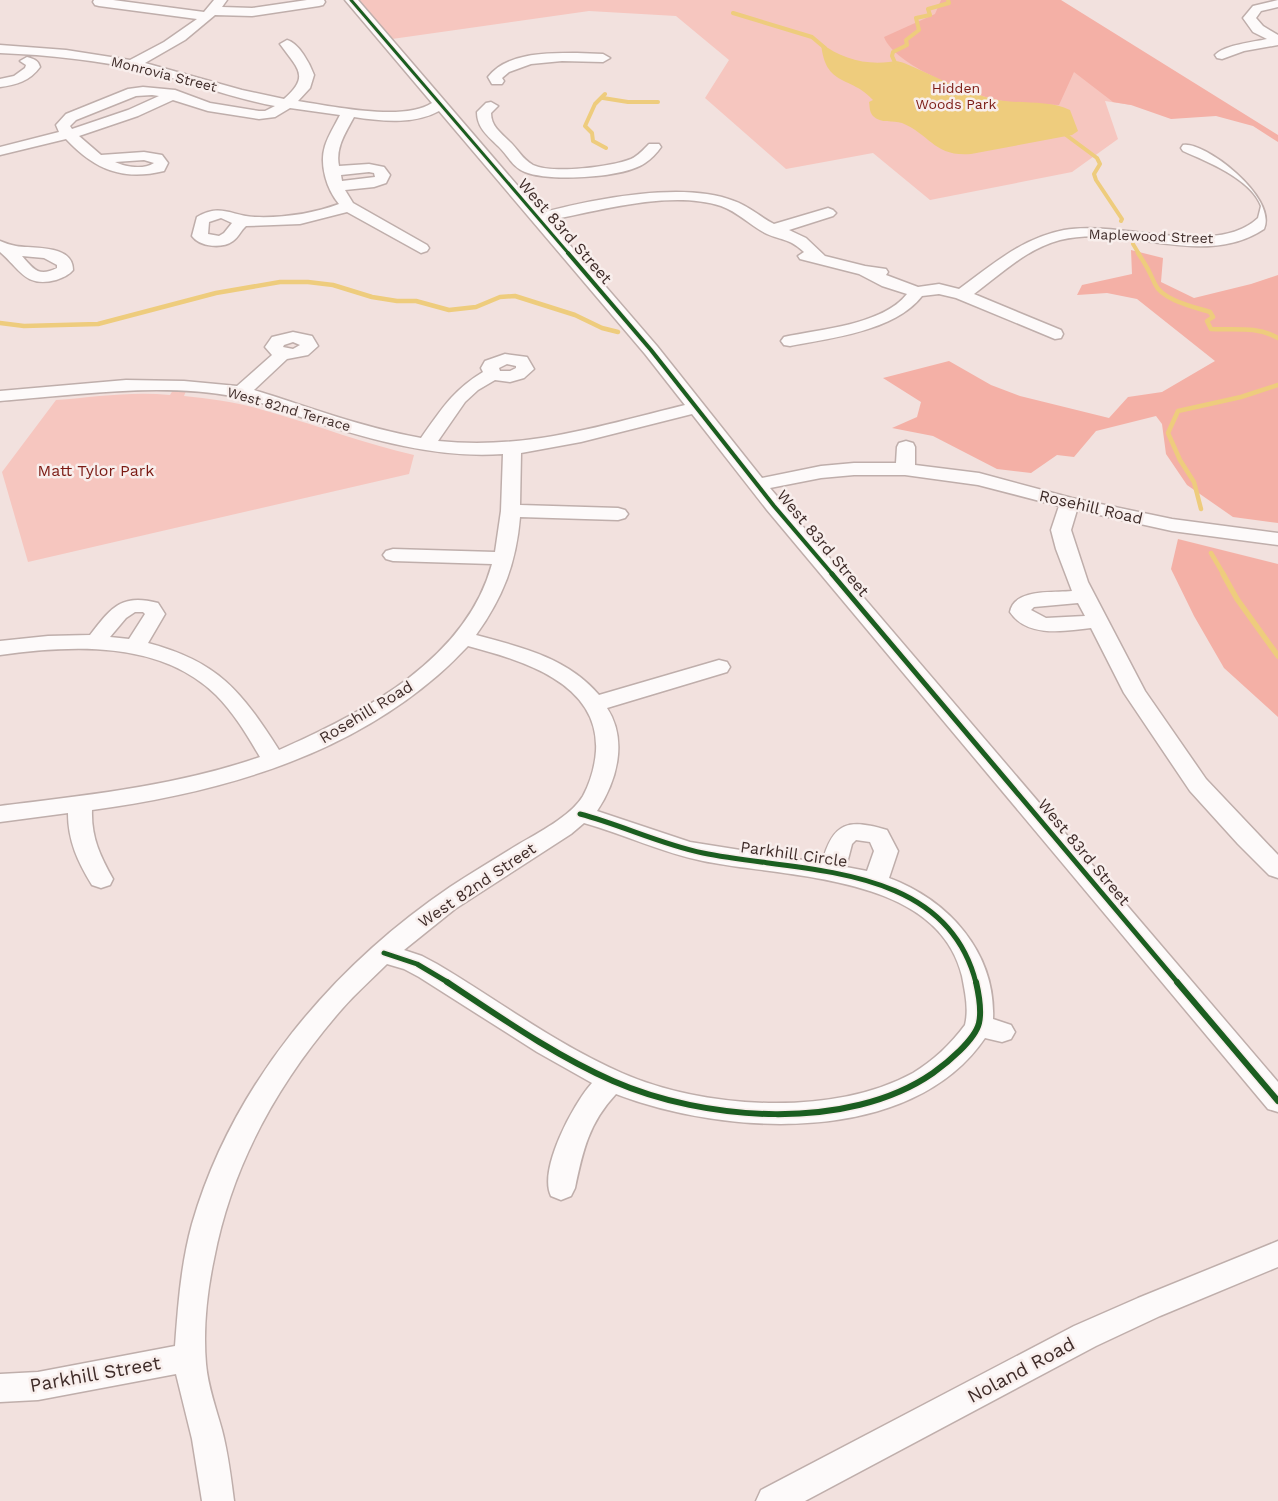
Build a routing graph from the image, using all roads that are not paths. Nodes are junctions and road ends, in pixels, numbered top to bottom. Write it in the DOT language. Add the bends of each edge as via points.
graph roads {
  1 [pos="221,0"];
  2 [pos="352,0"];
  3 [pos="99,2"];
  4 [pos="318,2"];
  5 [pos="1278,3"];
  6 [pos="210,14"];
  7 [pos="1278,40"];
  8 [pos="288,44"];
  9 [pos="0,49"];
  10 [pos="41,51"];
  11 [pos="1222,55"];
  12 [pos="603,58"];
  13 [pos="27,61"];
  14 [pos="11,63"];
  15 [pos="132,64"];
  16 [pos="196,82"];
  17 [pos="0,83"];
  18 [pos="172,96"];
  19 [pos="286,104"];
  20 [pos="440,104"];
  21 [pos="491,106"];
  22 [pos="349,112"];
  23 [pos="70,135"];
  24 [pos="500,138"];
  25 [pos="654,147"];
  26 [pos="1188,148"];
  27 [pos="0,151"];
  28 [pos="99,159"];
  29 [pos="618,182"];
  30 [pos="635,203"];
  31 [pos="348,206"];
  32 [pos="828,213"];
  33 [pos="243,221"];
  34 [pos="542,222"];
  35 [pos="771,230"];
  36 [pos="421,248"];
  37 [pos="865,271"];
  38 [pos="939,289"];
  39 [pos="917,292"];
  40 [pos="962,295"];
  41 [pos="1055,334"];
  42 [pos="790,341"];
  43 [pos="283,354"];
  44 [pos="494,374"];
  45 [pos="241,392"];
  46 [pos="0,396"];
  47 [pos="696,408"];
  48 [pos="426,444"];
  49 [pos="906,447"];
  50 [pos="511,448"];
  51 [pos="905,469"];
  52 [pos="760,486"];
  53 [pos="1070,503"];
  54 [pos="512,511"];
  55 [pos="618,514"];
  56 [pos="1278,538"];
  57 [pos="393,555"];
  58 [pos="503,558"];
  59 [pos="1086,596"];
  60 [pos="1098,621"];
  61 [pos="464,638"];
  62 [pos="96,642"];
  63 [pos="135,647"];
  64 [pos="0,648"];
  65 [pos="719,667"];
  66 [pos="595,704"];
  67 [pos="272,759"];
  68 [pos="80,805"];
  69 [pos="0,814"];
  70 [pos="580,814"];
  71 [pos="1278,869"];
  72 [pos="832,873"];
  73 [pos="101,879"];
  74 [pos="875,883"];
  75 [pos="384,954"];
  76 [pos="612,1081"];
  77 [pos="1278,1100"];
  78 [pos="561,1188"];
  79 [pos="1278,1254"];
  80 [pos="190,1357"];
  81 [pos="0,1388"];
  82 [pos="218,1501"];
  83 [pos="772,1501"];
  1 -- 6 [label="street"];
  2 -- 20 [label="street, West 83rd Street"];
  3 -- 6 [label="street"];
  4 -- 6 [label="street" via="252,12"];
  5 -- 7 [label="street" via="1257,9 1250,18 1258,29"];
  6 -- 15 [label="street" via="185,34"];
  7 -- 11 [label="street"];
  8 -- 19 [label="street" via="307,71 308,78 304,90"];
  9 -- 10 [label="street, Monrovia Street"];
  10 -- 13 [label="street"];
  10 -- 15 [label="street, Monrovia Street"];
  12 -- 21 [label="street" via="562,56 539,61 497,81 489,96"];
  13 -- 14 [label="street"];
  13 -- 17 [label="street" via="32,63 31,71 18,79"];
  15 -- 16 [label="street, Monrovia Street"];
  16 -- 18 [label="street"];
  16 -- 19 [label="street, Monrovia Street"];
  18 -- 19 [label="street" via="209,107 264,115"];
  18 -- 23 [label="street" via="122,118"];
  18 -- 23 [label="street" via="151,91 133,92 66,120 63,125"];
  19 -- 22 [label="street, Monrovia Street"];
  20 -- 22 [label="street, Monrovia Street" via="433,111 410,114 362,115"];
  20 -- 34 [label="street, West 83rd Street"];
  21 -- 24 [label="street" via="498,112"];
  21 -- 24 [label="street" via="483,117 490,130"];
  22 -- 31 [label="street" via="332,146 330,160 338,194"];
  23 -- 27 [label="street"];
  23 -- 28 [label="street"];
  24 -- 29 [label="street" via="514,158 530,168 556,173 579,171"];
  25 -- 29 [label="street"];
  26 -- 40 [label="street, Maplewood Street" via="1218,162 1255,186 1269,205 1264,222 1221,239 1193,240 1115,233 1051,238 1028,247"];
  29 -- 30 [label="street"];
  30 -- 34 [label="street" via="552,223"];
  30 -- 35 [label="street" via="694,207 753,219"];
  31 -- 33 [label="street" via="302,219"];
  31 -- 36 [label="street"];
  32 -- 35 [label="street"];
  34 -- 47 [label="street, West 83rd Street"];
  35 -- 37 [label="street" via="787,250"];
  37 -- 38 [label="street" via="909,276"];
  37 -- 39 [label="street" via="888,283"];
  38 -- 39 [label="street"];
  38 -- 40 [label="street"];
  39 -- 42 [label="street" via="901,308 870,323"];
  40 -- 41 [label="street"];
  43 -- 45 [label="street"];
  44 -- 48 [label="street" via="472,386 459,398"];
  45 -- 46 [label="street, West 82nd Terrace" via="154,385"];
  45 -- 48 [label="street, West 82nd Terrace" via="385,436"];
  47 -- 50 [label="street"];
  47 -- 52 [label="street, West 83rd Street" via="746,473"];
  48 -- 50 [label="street, West 82nd Terrace" via="465,449"];
  49 -- 51 [label="street"];
  50 -- 54 [label="street, Rosehill Road"];
  51 -- 52 [label="street, Rosehill Road" via="821,472"];
  51 -- 53 [label="street, Rosehill Road" via="979,480"];
  52 -- 77 [label="street, West 83rd Street"];
  53 -- 56 [label="street, Rosehill Road" via="1172,525"];
  53 -- 59 [label="street" via="1061,530"];
  54 -- 55 [label="street"];
  54 -- 58 [label="street, Rosehill Road"];
  57 -- 58 [label="street"];
  58 -- 61 [label="street, Rosehill Road" via="492,593"];
  59 -- 60 [label="street"];
  59 -- 60 [label="street" via="1029,601 1021,606 1020,612 1034,623"];
  60 -- 71 [label="street" via="1135,693 1198,785"];
  61 -- 66 [label="street, West 82nd Street" via="551,667 586,692"];
  61 -- 67 [label="street, Rosehill Road" via="417,682 390,702 337,732"];
  62 -- 63 [label="street"];
  62 -- 63 [label="street" via="119,611 129,605 141,604 151,607 156,614"];
  62 -- 64 [label="street" via="31,643"];
  63 -- 67 [label="street" via="178,660 227,693"];
  65 -- 66 [label="street"];
  66 -- 70 [label="street, West 82nd Street" via="605,725 607,765 590,803"];
  67 -- 68 [label="street, Rosehill Road" via="206,781"];
  68 -- 69 [label="street, Rosehill Road"];
  68 -- 73 [label="street" via="82,845"];
  70 -- 72 [label="street, Parkhill Circle" via="689,850"];
  70 -- 75 [label="street, West 82nd Street" via="429,915"];
  72 -- 74 [label="street, Parkhill Circle" via="856,876"];
  72 -- 74 [label="street, Parkhill Circle" via="840,841 848,832 863,830 879,836 886,851"];
  74 -- 76 [label="street, Parkhill Circle" via="898,891 934,914 955,935 972,965 991,1029 939,1071 888,1096 842,1107 794,1113 744,1112 688,1104"];
  75 -- 76 [label="street, Parkhill Circle" via="415,963 577,1064"];
  75 -- 80 [label="street, West 82nd Street" via="344,989 304,1035 243,1128 218,1184 203,1231 193,1284"];
  76 -- 78 [label="street" via="593,1100 578,1123"];
  79 -- 83 [label="street, Noland Road" via="1085,1336"];
  80 -- 81 [label="street, Parkhill Street" via="38,1386"];
  80 -- 82 [label="street, West 82nd Street"];
}
